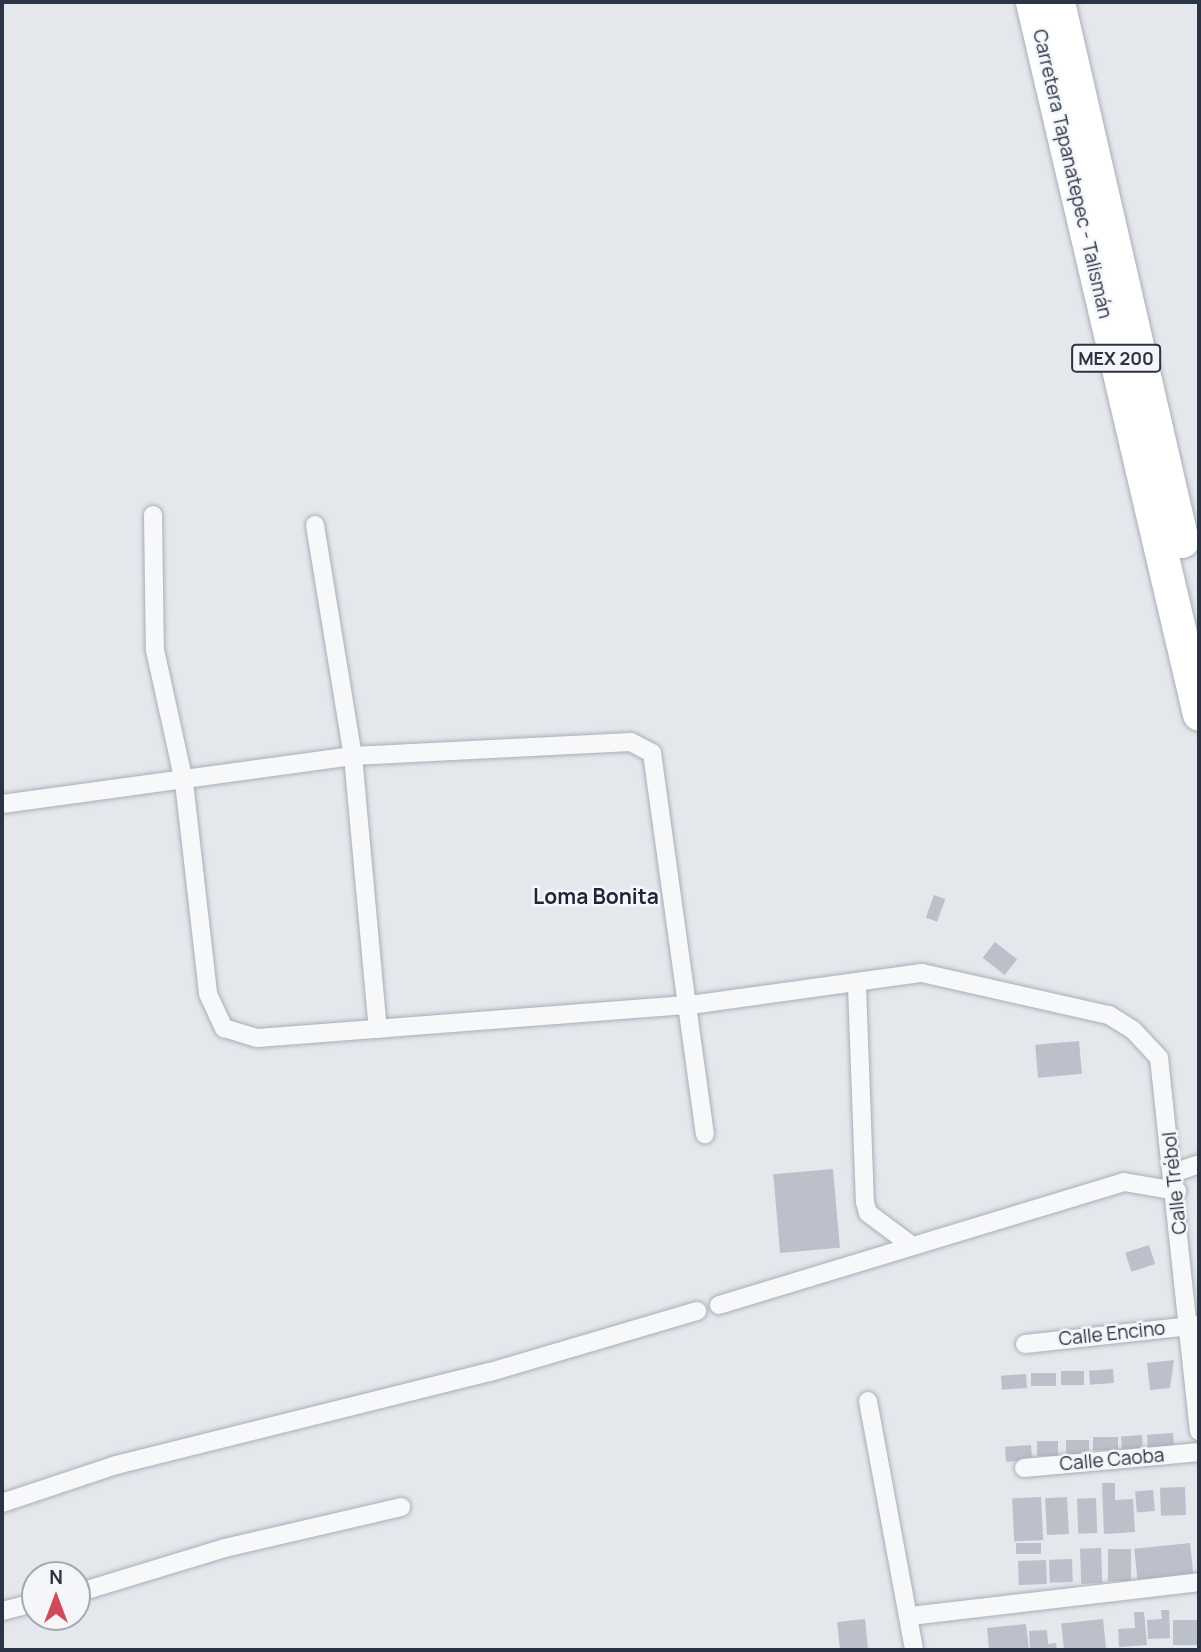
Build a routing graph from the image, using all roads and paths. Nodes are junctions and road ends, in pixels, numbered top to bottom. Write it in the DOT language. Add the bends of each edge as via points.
graph roads {
  1 [pos="1032,2"];
  2 [pos="1058,2"];
  3 [pos="153,516"];
  4 [pos="315,525"];
  5 [pos="1199,615"];
  6 [pos="1199,714"];
  7 [pos="353,756"];
  8 [pos="184,782"];
  9 [pos="2,804"];
  10 [pos="857,986"];
  11 [pos="690,1005"];
  12 [pos="378,1029"];
  13 [pos="705,1134"];
  14 [pos="1199,1164"];
  15 [pos="1176,1172"];
  16 [pos="1177,1191"];
  17 [pos="911,1245"];
  18 [pos="719,1305"];
  19 [pos="697,1311"];
  20 [pos="1193,1325"];
  21 [pos="1025,1344"];
  22 [pos="868,1401"];
  23 [pos="1199,1431"];
  24 [pos="1199,1451"];
  25 [pos="1024,1468"];
  26 [pos="2,1503"];
  27 [pos="401,1507"];
  28 [pos="1199,1581"];
  29 [pos="91,1589"];
  30 [pos="21,1607"];
  31 [pos="2,1612"];
  32 [pos="911,1616"];
  33 [pos="914,1650"];
  1 -- 6 [label="highway, Carretera Tapanatepec - Talismán / MEX 200"];
  2 -- 5 [label="highway, Carretera Tapanatepec - Talismán / MEX 200"];
  3 -- 8 [label="street" via="155,650"];
  4 -- 7 [label="street"];
  7 -- 8 [label="street"];
  7 -- 11 [label="street" via="631,742 652,753"];
  7 -- 12 [label="street"];
  8 -- 9 [label="street"];
  8 -- 12 [label="street" via="208,994 225,1028 257,1038"];
  10 -- 11 [label="street"];
  10 -- 15 [label="street, Calle Trébol" via="922,973 1109,1016 1133,1030 1159,1058"];
  10 -- 17 [label="street" via="865,1202 868,1213"];
  11 -- 12 [label="street"];
  11 -- 13 [label="street"];
  14 -- 15 [label="street"];
  15 -- 16 [label="street, Calle Trébol"];
  16 -- 17 [label="street" via="1124,1182"];
  16 -- 20 [label="street, Calle Trébol"];
  17 -- 18 [label="street"];
  19 -- 26 [label="street" via="491,1372 116,1465"];
  20 -- 21 [label="street, Calle Encino"];
  20 -- 23 [label="street, Calle Trébol"];
  22 -- 32 [label="street"];
  24 -- 25 [label="street, Calle Caoba"];
  27 -- 29 [label="street" via="225,1548"];
  28 -- 32 [label="street" via="1020,1599"];
  30 -- 31 [label="street"];
  32 -- 33 [label="street"];
}
